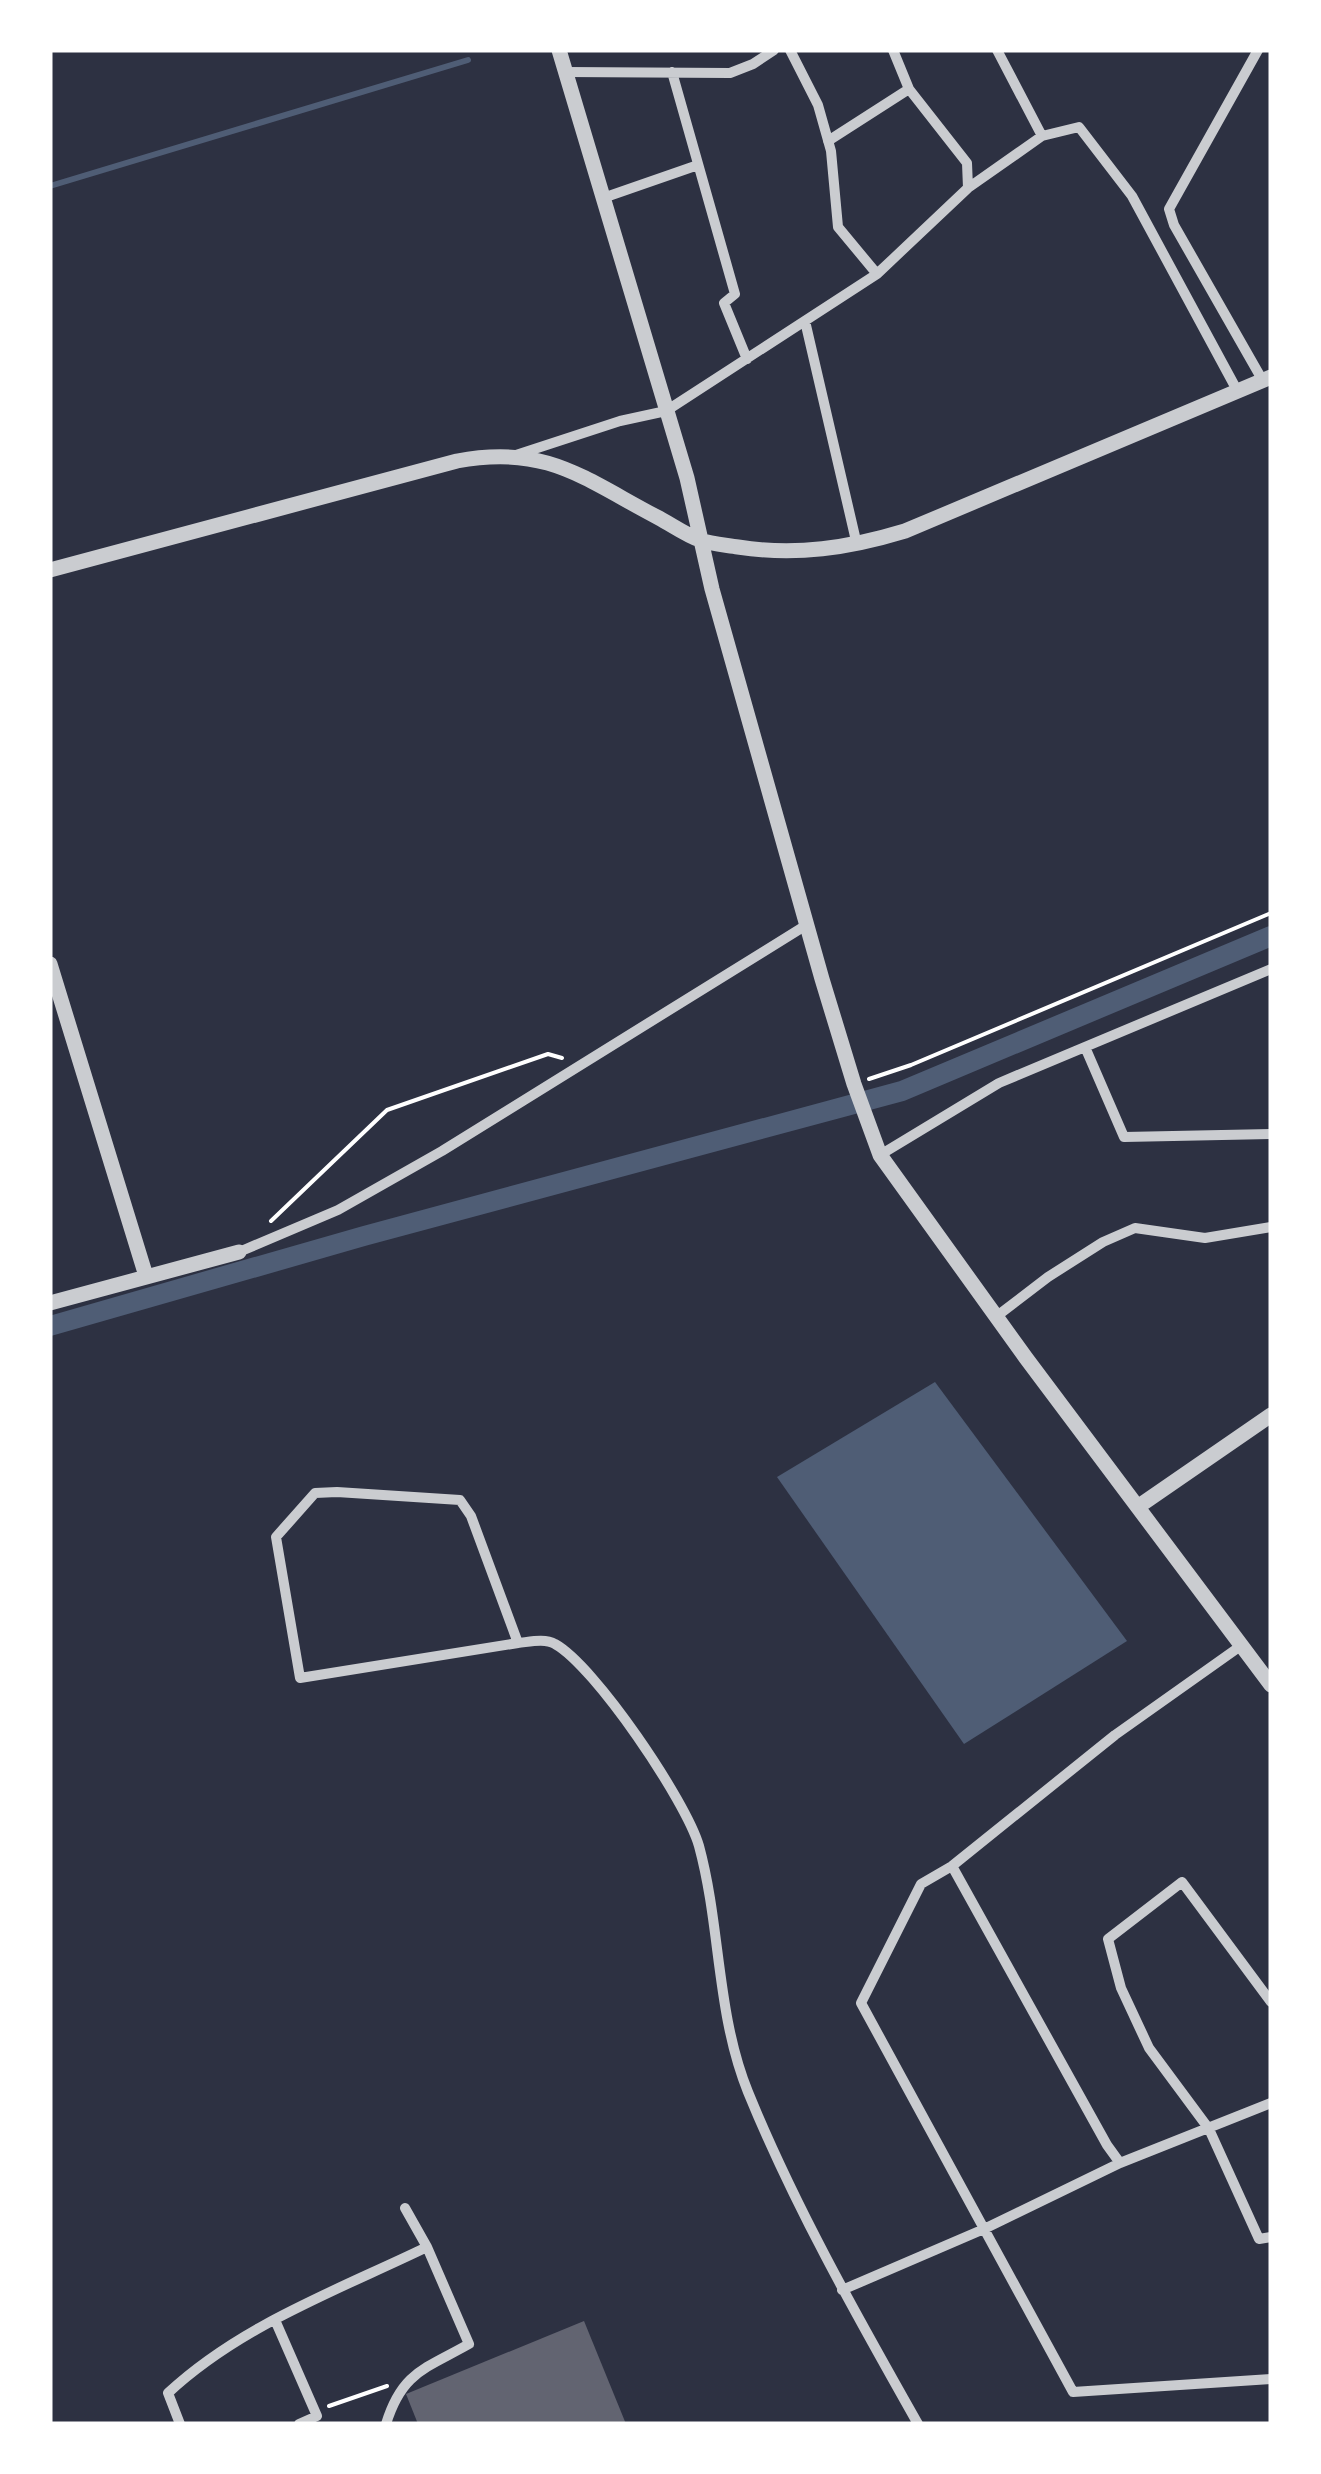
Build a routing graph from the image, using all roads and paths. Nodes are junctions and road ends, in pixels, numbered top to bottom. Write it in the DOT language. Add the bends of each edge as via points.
graph roads {
  1 [pos="558,50"];
  2 [pos="774,50"];
  3 [pos="790,50"];
  4 [pos="894,50"];
  5 [pos="997,50"];
  6 [pos="1258,50"];
  7 [pos="566,72"];
  8 [pos="672,72"];
  9 [pos="910,89"];
  10 [pos="1042,136"];
  11 [pos="828,141"];
  12 [pos="698,165"];
  13 [pos="968,188"];
  14 [pos="603,198"];
  15 [pos="876,274"];
  16 [pos="804,321"];
  17 [pos="747,359"];
  18 [pos="1267,379"];
  19 [pos="1238,392"];
  20 [pos="666,411"];
  21 [pos="510,457"];
  22 [pos="701,541"];
  23 [pos="857,546"];
  24 [pos="50,570"];
  25 [pos="1271,913"];
  26 [pos="808,924"];
  27 [pos="50,964"];
  28 [pos="1271,969"];
  29 [pos="1085,1047"];
  30 [pos="585,1063"];
  31 [pos="856,1088"];
  32 [pos="1271,1134"];
  33 [pos="880,1155"];
  34 [pos="266,1226"];
  35 [pos="1271,1226"];
  36 [pos="239,1252"];
  37 [pos="146,1276"];
  38 [pos="50,1303"];
  39 [pos="997,1316"];
  40 [pos="1271,1415"];
  41 [pos="1139,1506"];
  42 [pos="518,1642"];
  43 [pos="1242,1645"];
  44 [pos="1271,1686"];
  45 [pos="952,1866"];
  46 [pos="1271,2002"];
  47 [pos="1271,2103"];
  48 [pos="1209,2129"];
  49 [pos="1120,2163"];
  50 [pos="405,2208"];
  51 [pos="984,2229"];
  52 [pos="1271,2236"];
  53 [pos="427,2248"];
  54 [pos="842,2290"];
  55 [pos="275,2320"];
  56 [pos="1271,2378"];
  57 [pos="408,2379"];
  58 [pos="316,2410"];
  59 [pos="180,2424"];
  60 [pos="300,2424"];
  61 [pos="386,2424"];
  62 [pos="918,2424"];
  1 -- 7 [label="street"];
  2 -- 8 [label="street" via="730,72"];
  3 -- 11 [label="street"];
  4 -- 9 [label="street"];
  5 -- 10 [label="street"];
  6 -- 18 [label="street" via="1169,208"];
  7 -- 8 [label="street"];
  7 -- 14 [label="street"];
  8 -- 12 [label="street"];
  9 -- 11 [label="street"];
  9 -- 13 [label="street" via="967,162"];
  10 -- 13 [label="street"];
  10 -- 19 [label="street" via="1079,127 1132,196"];
  11 -- 15 [label="street" via="838,226"];
  12 -- 14 [label="street"];
  12 -- 17 [label="street" via="735,294 724,303"];
  13 -- 15 [label="street"];
  14 -- 20 [label="street"];
  15 -- 16 [label="street"];
  16 -- 17 [label="street"];
  16 -- 23 [label="street"];
  17 -- 20 [label="street"];
  18 -- 19 [label="street"];
  19 -- 23 [label="street" via="906,532"];
  20 -- 21 [label="street"];
  20 -- 22 [label="street"];
  21 -- 22 [label="street" via="546,460 590,478"];
  21 -- 24 [label="street" via="457,461"];
  22 -- 23 [label="street" via="765,551"];
  22 -- 26 [label="street"];
  25 -- 31 [label="path"];
  26 -- 30 [label="street"];
  26 -- 31 [label="street"];
  27 -- 37 [label="street"];
  28 -- 29 [label="street"];
  29 -- 32 [label="street" via="1124,1138"];
  29 -- 33 [label="street" via="998,1083"];
  30 -- 34 [label="path" via="548,1054 387,1110"];
  30 -- 36 [label="street" via="338,1210"];
  31 -- 33 [label="street"];
  33 -- 39 [label="street"];
  35 -- 39 [label="street" via="1205,1238 1135,1228 1102,1242"];
  36 -- 37 [label="street"];
  37 -- 38 [label="street"];
  39 -- 41 [label="street"];
  40 -- 41 [label="street"];
  41 -- 43 [label="street"];
  42 -- 42 [label="street" via="300,1678 276,1537 315,1493 460,1500"];
  42 -- 54 [label="street" via="551,1641 578,1660 683,1809 707,1879 734,2055"];
  43 -- 44 [label="street"];
  43 -- 45 [label="street" via="1115,1735"];
  45 -- 49 [label="street"];
  45 -- 51 [label="street" via="921,1884 861,2002"];
  46 -- 48 [label="street" via="1182,1882 1108,1939 1121,1988 1149,2048"];
  47 -- 48 [label="street"];
  48 -- 49 [label="street"];
  48 -- 52 [label="street" via="1259,2240"];
  49 -- 51 [label="street"];
  50 -- 53 [label="street"];
  51 -- 54 [label="street"];
  51 -- 56 [label="street" via="1074,2392"];
  53 -- 55 [label="street"];
  53 -- 57 [label="street" via="469,2344"];
  54 -- 62 [label="street"];
  55 -- 58 [label="street"];
  55 -- 59 [label="street" via="198,2366 168,2394"];
  57 -- 58 [label="path"];
  57 -- 61 [label="street"];
  58 -- 60 [label="street" via="317,2416"];
}
